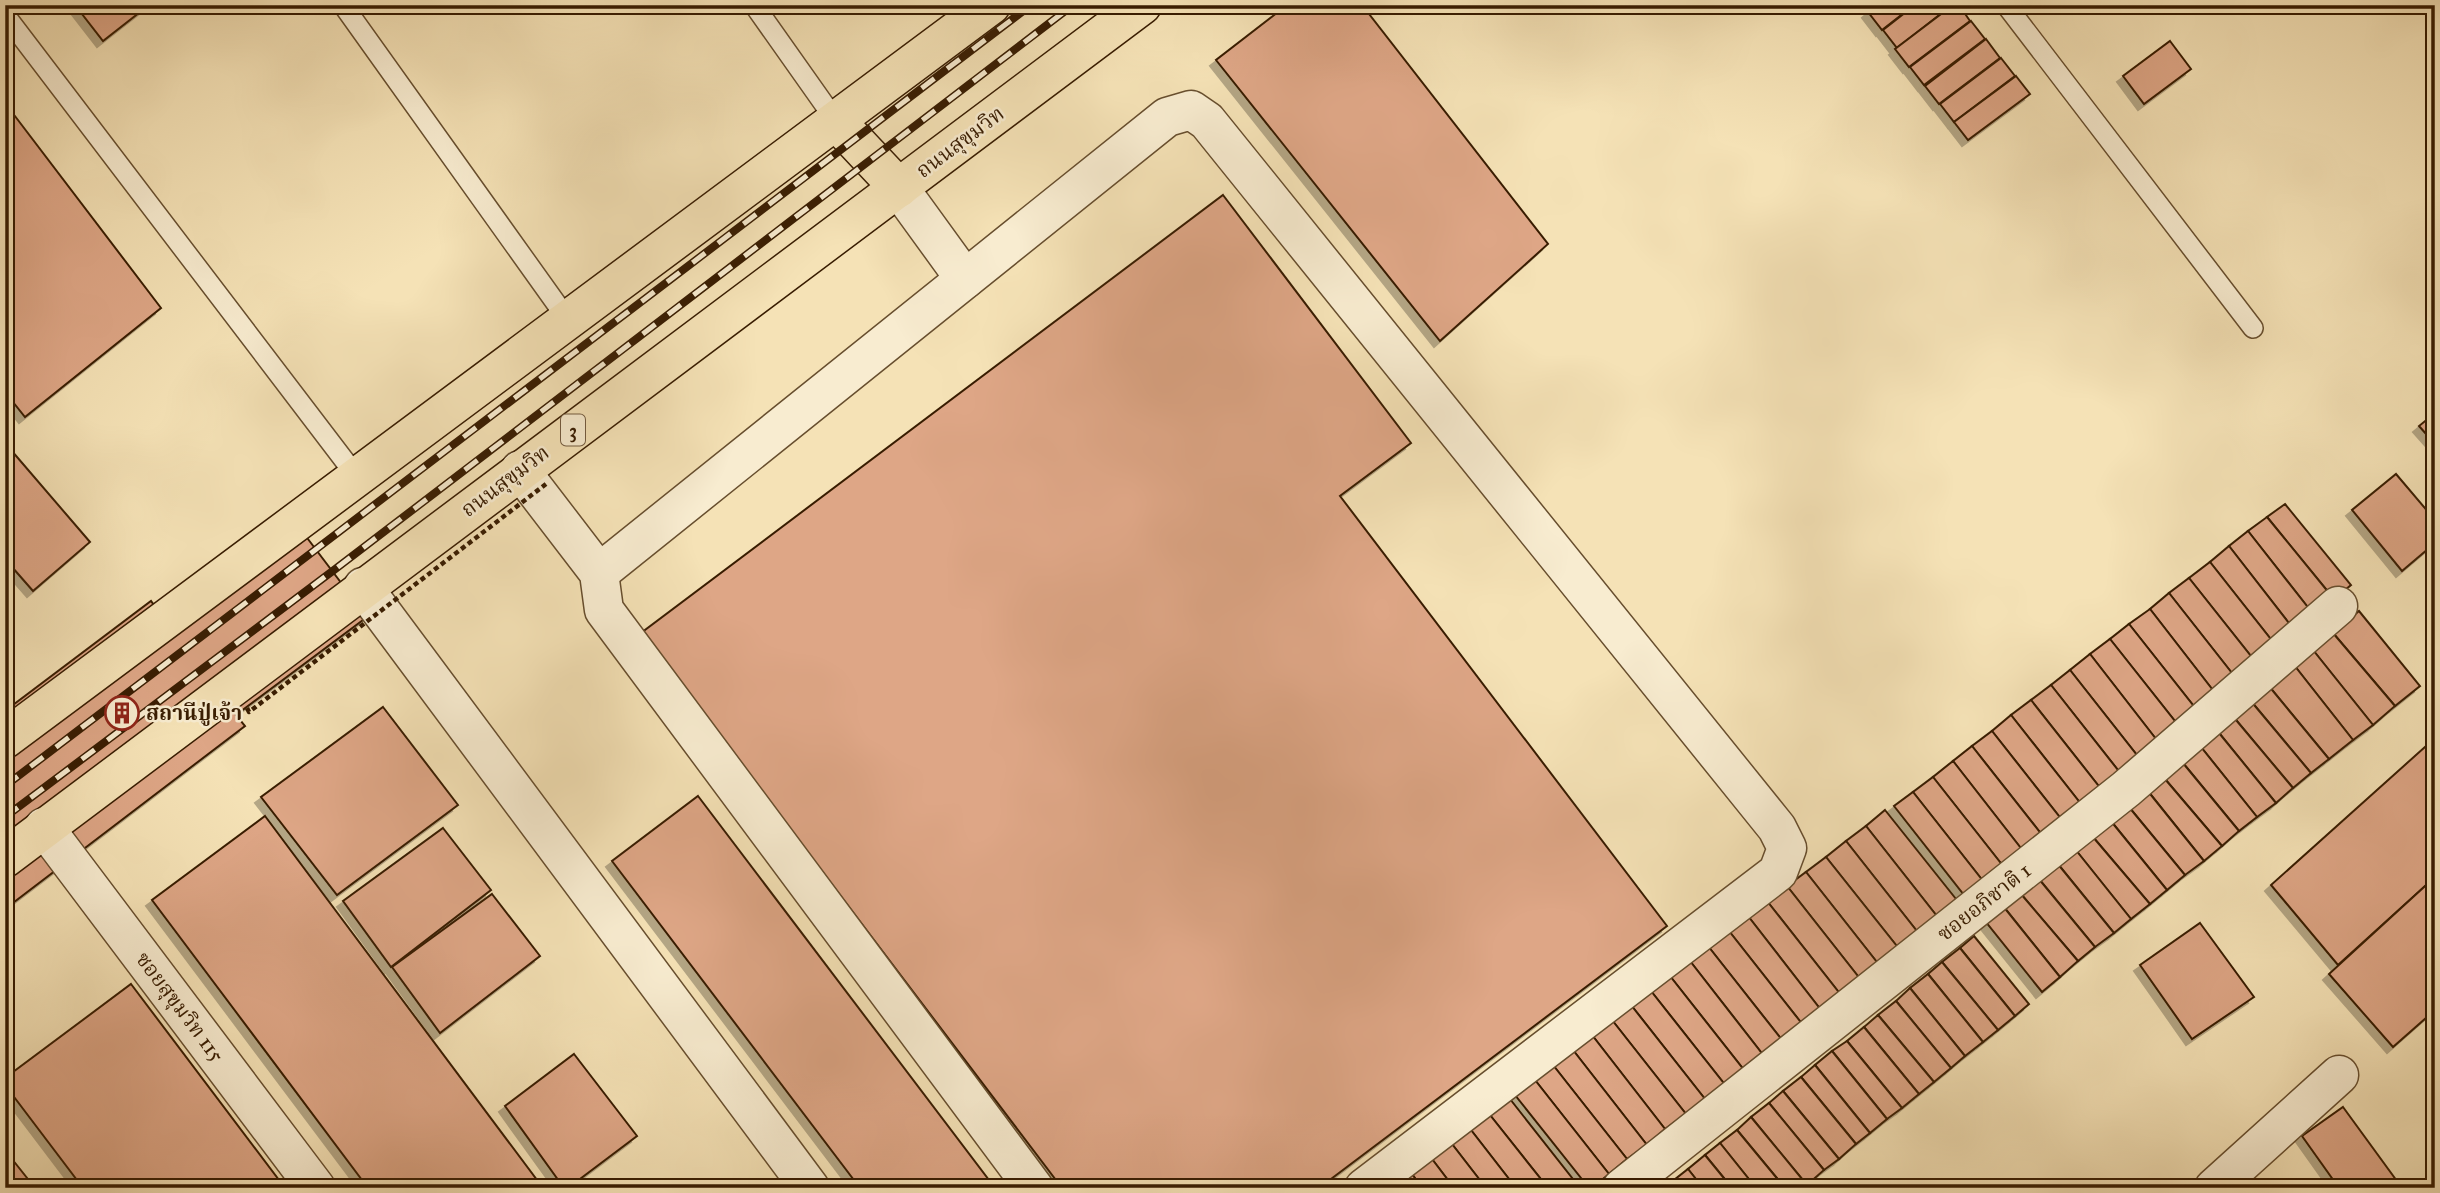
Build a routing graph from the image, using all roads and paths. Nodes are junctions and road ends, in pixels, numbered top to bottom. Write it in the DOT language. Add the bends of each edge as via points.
graph roads {
  1 [pos="343,5"];
  2 [pos="754,5"];
  3 [pos="991,5"];
  4 [pos="1142,5"];
  5 [pos="2016,9"];
  6 [pos="5,15"];
  7 [pos="836,121"];
  8 [pos="899,188"];
  9 [pos="965,279"];
  10 [pos="568,320"];
  11 [pos="2253,328"];
  12 [pos="357,477"];
  13 [pos="533,477"];
  14 [pos="599,573"];
  15 [pos="363,587"];
  16 [pos="2338,606"];
  17 [pos="247,708"];
  18 [pos="10,728"];
  19 [pos="44,827"];
  20 [pos="5,858"];
  21 [pos="2339,1075"];
  22 [pos="316,1188"];
  23 [pos="810,1188"];
  24 [pos="1034,1188"];
  25 [pos="1364,1188"];
  26 [pos="1622,1188"];
  27 [pos="2214,1188"];
  1 -- 10 [label="lane"];
  2 -- 7 [label="lane"];
  3 -- 7 [label="highway"];
  4 -- 8 [label="highway, ถนนสุขุมวิท / 3"];
  5 -- 11 [label="lane"];
  6 -- 12 [label="lane"];
  7 -- 8 [label="highway"];
  7 -- 10 [label="highway"];
  8 -- 9 [label="street"];
  8 -- 13 [label="highway, ถนนสุขุมวิท / 3"];
  9 -- 14 [label="street"];
  9 -- 25 [label="street" via="1167,117 1191,110 1199,115 1777,828 1787,848 1778,872"];
  10 -- 12 [label="highway"];
  12 -- 18 [label="highway"];
  13 -- 14 [label="street"];
  13 -- 15 [label="highway, ถนนสุขุมวิท / 3"];
  13 -- 17 [label="path, bridge" via="249,712"];
  14 -- 24 [label="street" via="604,610"];
  15 -- 19 [label="highway, ถนนสุขุมวิท / 3"];
  15 -- 23 [label="street"];
  16 -- 26 [label="street, ซอยอภิชาติ 1" via="2126,789"];
  19 -- 20 [label="highway, ถนนสุขุมวิท / 3"];
  19 -- 22 [label="street, ซอยสุขุมวิท 115"];
  21 -- 27 [label="street"];
}
